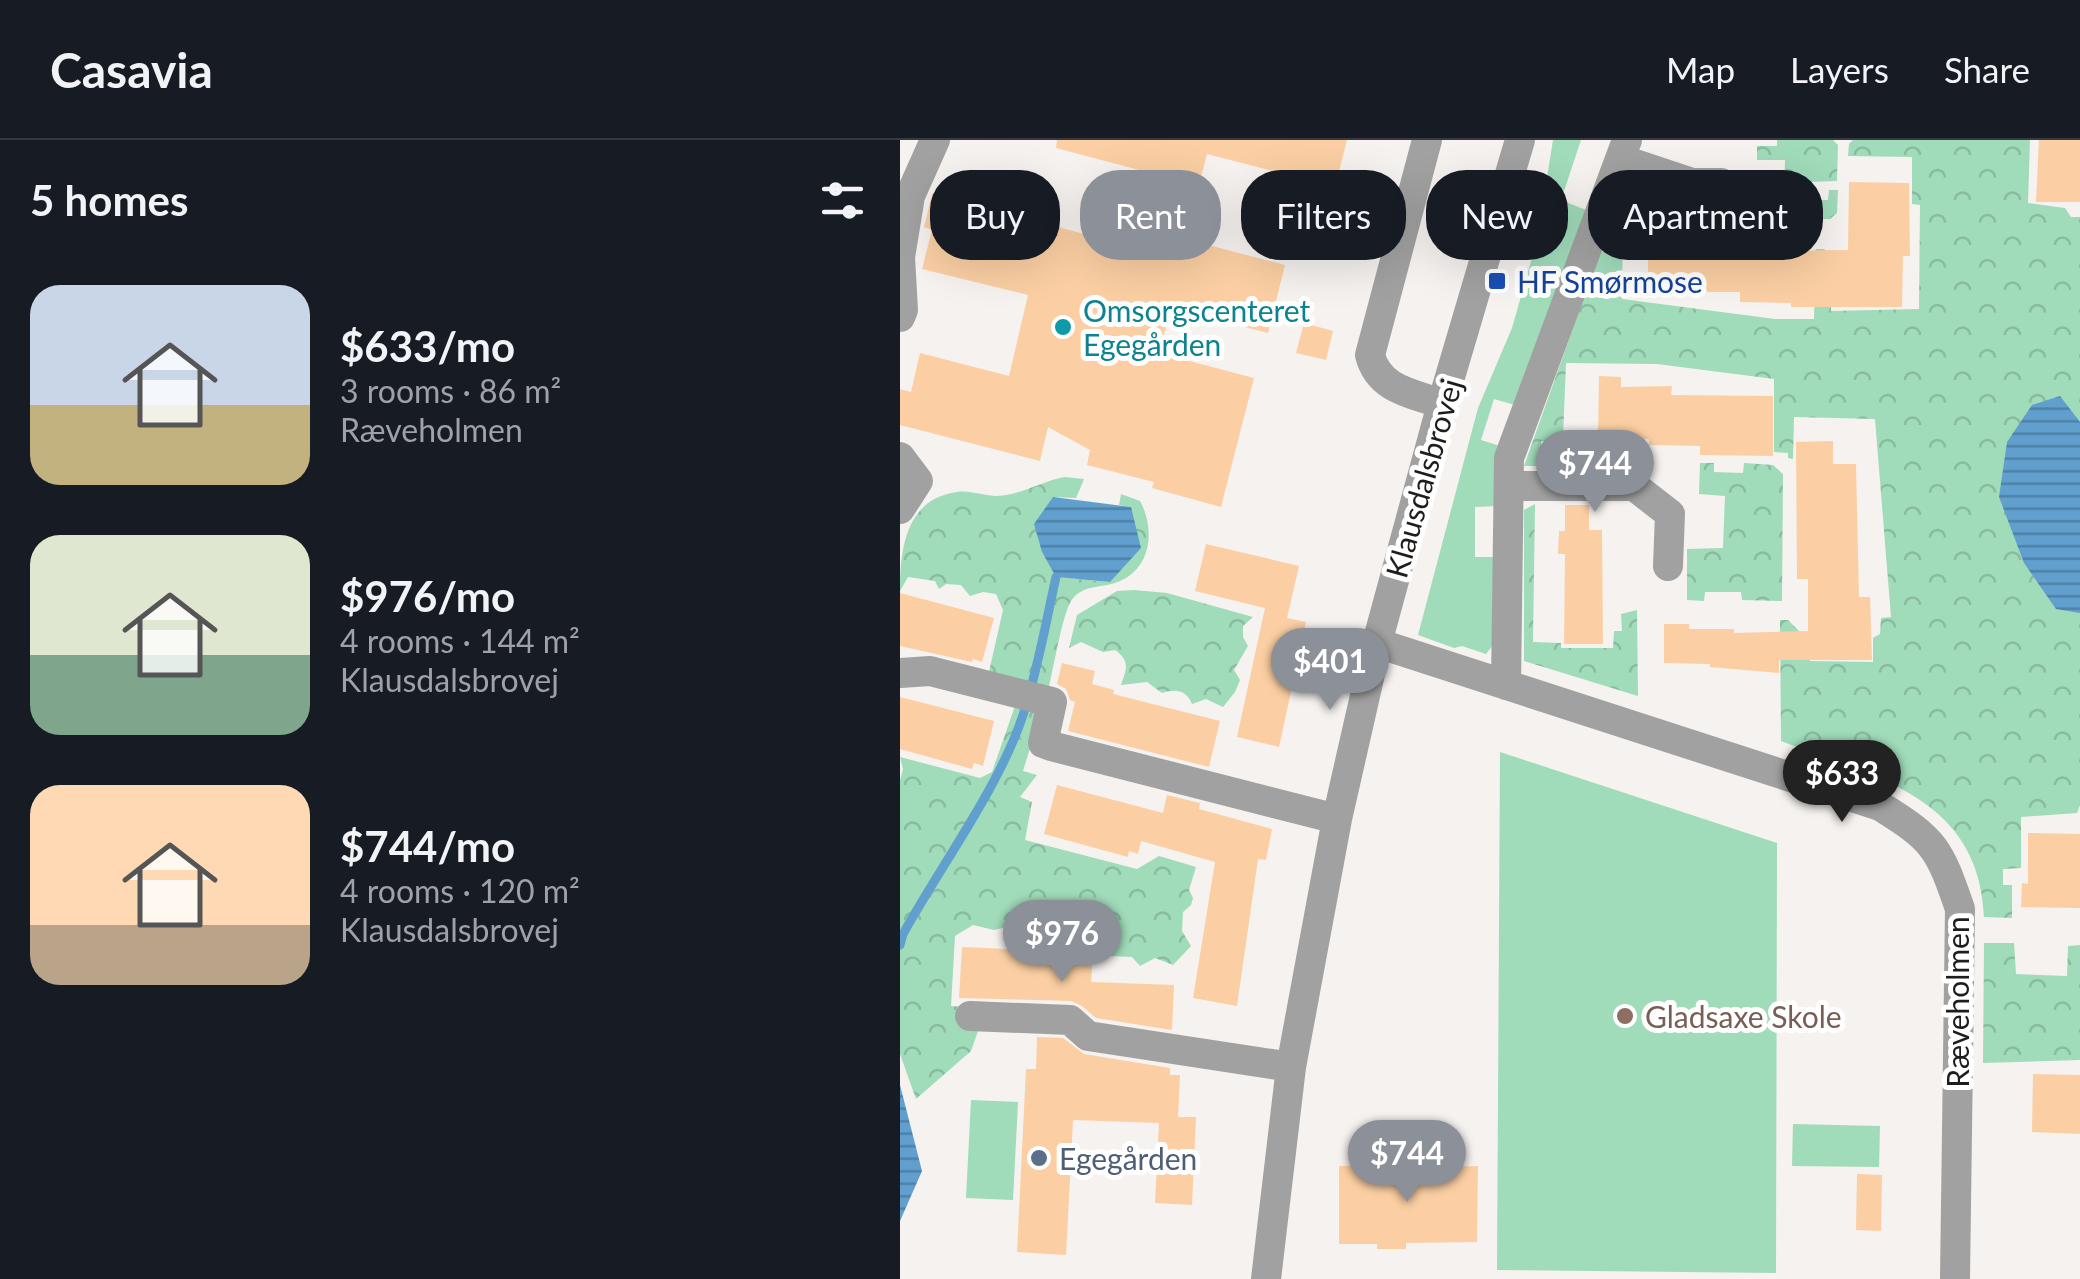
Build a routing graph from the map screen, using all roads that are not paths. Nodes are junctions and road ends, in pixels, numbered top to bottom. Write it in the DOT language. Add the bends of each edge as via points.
graph roads {
  1 [pos="934,140"];
  2 [pos="1427,140"];
  3 [pos="1520,140"];
  4 [pos="1623,150"];
  5 [pos="1666,170"];
  6 [pos="900,318"];
  7 [pos="1442,404"];
  8 [pos="900,457"];
  9 [pos="1509,486"];
  10 [pos="900,509"];
  11 [pos="1668,566"];
  12 [pos="1377,643"];
  13 [pos="900,673"];
  14 [pos="1506,685"];
  15 [pos="1336,818"];
  16 [pos="970,1016"];
  17 [pos="1291,1067"];
  18 [pos="1266,1279"];
  19 [pos="1954,1279"];
  1 -- 6 [label="street" via="910,196"];
  2 -- 7 [label="street" via="1370,356 1386,383"];
  3 -- 7 [label="street, Klausdalsbrovej"];
  4 -- 5 [label="street"];
  4 -- 9 [label="street" via="1509,458"];
  7 -- 12 [label="street, Klausdalsbrovej"];
  8 -- 10 [label="street" via="918,481"];
  9 -- 11 [label="street" via="1634,486 1670,514"];
  9 -- 14 [label="street"];
  12 -- 14 [label="street, Ræveholmen"];
  12 -- 15 [label="street, Klausdalsbrovej"];
  13 -- 15 [label="street" via="930,672 1049,701 1043,743"];
  14 -- 19 [label="street, Ræveholmen" via="1880,806 1923,833 1945,864 1960,909"];
  15 -- 17 [label="street, Klausdalsbrovej"];
  16 -- 17 [label="street" via="1070,1020 1088,1036"];
  17 -- 18 [label="street, Klausdalsbrovej"];
}
